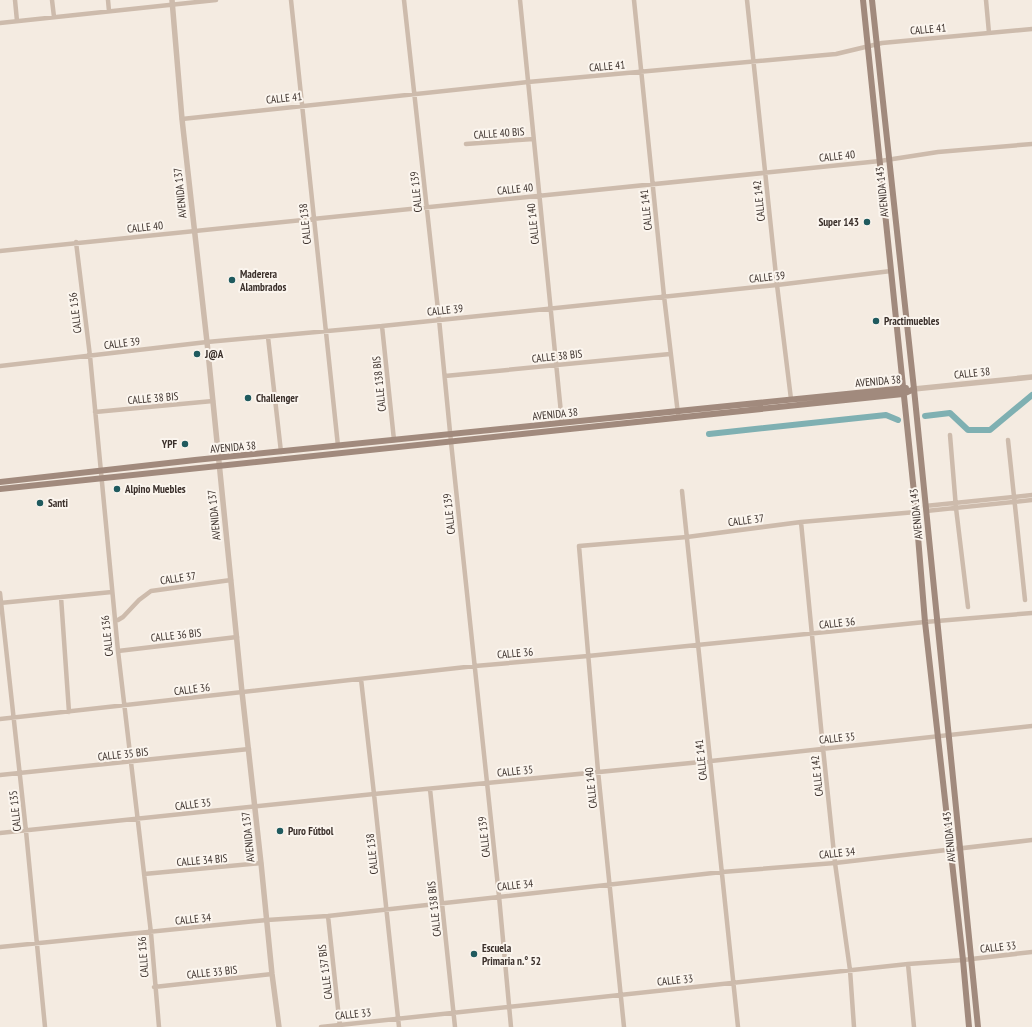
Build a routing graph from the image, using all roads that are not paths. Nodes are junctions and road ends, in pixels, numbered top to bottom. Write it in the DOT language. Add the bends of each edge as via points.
graph roads {
  1 [pos="15,0"];
  2 [pos="52,0"];
  3 [pos="108,0"];
  4 [pos="216,0"];
  5 [pos="291,0"];
  6 [pos="404,0"];
  7 [pos="520,0"];
  8 [pos="634,0"];
  9 [pos="747,0"];
  10 [pos="863,0"];
  11 [pos="872,0"];
  12 [pos="986,0"];
  13 [pos="172,2"];
  14 [pos="109,11"];
  15 [pos="54,17"];
  16 [pos="17,21"];
  17 [pos="0,23"];
  18 [pos="1032,29"];
  19 [pos="989,33"];
  20 [pos="876,44"];
  21 [pos="868,46"];
  22 [pos="753,61"];
  23 [pos="641,72"];
  24 [pos="528,82"];
  25 [pos="415,95"];
  26 [pos="302,106"];
  27 [pos="182,119"];
  28 [pos="533,139"];
  29 [pos="466,144"];
  30 [pos="1032,144"];
  31 [pos="888,159"];
  32 [pos="880,161"];
  33 [pos="765,172"];
  34 [pos="652,184"];
  35 [pos="539,196"];
  36 [pos="427,208"];
  37 [pos="314,218"];
  38 [pos="195,231"];
  39 [pos="76,242"];
  40 [pos="0,251"];
  41 [pos="891,271"];
  42 [pos="777,285"];
  43 [pos="664,296"];
  44 [pos="550,308"];
  45 [pos="439,319"];
  46 [pos="382,326"];
  47 [pos="325,330"];
  48 [pos="268,337"];
  49 [pos="207,342"];
  50 [pos="670,354"];
  51 [pos="90,356"];
  52 [pos="556,365"];
  53 [pos="0,366"];
  54 [pos="445,376"];
  55 [pos="1032,377"];
  56 [pos="914,389"];
  57 [pos="903,391"];
  58 [pos="791,399"];
  59 [pos="213,401"];
  60 [pos="95,412"];
  61 [pos="678,414"];
  62 [pos="562,423"];
  63 [pos="450,435"];
  64 [pos="950,435"];
  65 [pos="394,440"];
  66 [pos="1008,440"];
  67 [pos="451,442"];
  68 [pos="338,446"];
  69 [pos="281,452"];
  70 [pos="218,459"];
  71 [pos="219,466"];
  72 [pos="100,470"];
  73 [pos="101,479"];
  74 [pos="0,482"];
  75 [pos="0,489"];
  76 [pos="682,491"];
  77 [pos="1032,495"];
  78 [pos="1014,499"];
  79 [pos="1032,500"];
  80 [pos="956,505"];
  81 [pos="925,508"];
  82 [pos="916,512"];
  83 [pos="801,522"];
  84 [pos="687,537"];
  85 [pos="579,546"];
  86 [pos="231,580"];
  87 [pos="112,592"];
  88 [pos="0,593"];
  89 [pos="61,597"];
  90 [pos="1025,600"];
  91 [pos="1,603"];
  92 [pos="968,607"];
  93 [pos="1032,613"];
  94 [pos="115,620"];
  95 [pos="936,621"];
  96 [pos="925,622"];
  97 [pos="812,634"];
  98 [pos="237,638"];
  99 [pos="697,646"];
  100 [pos="118,651"];
  101 [pos="588,656"];
  102 [pos="474,666"];
  103 [pos="361,679"];
  104 [pos="242,692"];
  105 [pos="124,706"];
  106 [pos="69,712"];
  107 [pos="14,718"];
  108 [pos="0,719"];
  109 [pos="1032,726"];
  110 [pos="949,734"];
  111 [pos="938,737"];
  112 [pos="823,748"];
  113 [pos="249,749"];
  114 [pos="711,761"];
  115 [pos="131,762"];
  116 [pos="598,771"];
  117 [pos="20,774"];
  118 [pos="0,775"];
  119 [pos="487,783"];
  120 [pos="430,789"];
  121 [pos="374,794"];
  122 [pos="255,806"];
  123 [pos="138,819"];
  124 [pos="26,831"];
  125 [pos="0,833"];
  126 [pos="1032,840"];
  127 [pos="961,848"];
  128 [pos="950,849"];
  129 [pos="835,862"];
  130 [pos="261,863"];
  131 [pos="722,872"];
  132 [pos="144,874"];
  133 [pos="610,885"];
  134 [pos="499,896"];
  135 [pos="442,903"];
  136 [pos="386,909"];
  137 [pos="328,916"];
  138 [pos="266,920"];
  139 [pos="151,933"];
  140 [pos="38,943"];
  141 [pos="0,947"];
  142 [pos="1032,952"];
  143 [pos="970,959"];
  144 [pos="963,960"];
  145 [pos="908,964"];
  146 [pos="850,970"];
  147 [pos="272,974"];
  148 [pos="732,983"];
  149 [pos="154,987"];
  150 [pos="621,995"];
  151 [pos="509,1007"];
  152 [pos="454,1013"];
  153 [pos="398,1018"];
  154 [pos="340,1026"];
  155 [pos="45,1027"];
  156 [pos="159,1027"];
  157 [pos="279,1027"];
  158 [pos="321,1027"];
  159 [pos="399,1027"];
  160 [pos="455,1027"];
  161 [pos="511,1027"];
  162 [pos="624,1027"];
  163 [pos="738,1027"];
  164 [pos="854,1027"];
  165 [pos="914,1027"];
  166 [pos="969,1027"];
  167 [pos="978,1027"];
  1 -- 16 [label="street"];
  2 -- 15 [label="street"];
  3 -- 14 [label="street"];
  4 -- 13 [label="street"];
  5 -- 26 [label="street, CALLE 138"];
  6 -- 25 [label="street, CALLE 139"];
  7 -- 24 [label="street, CALLE 140"];
  8 -- 23 [label="street, CALLE 141"];
  9 -- 22 [label="street, CALLE 142"];
  10 -- 21 [label="main road, AVENIDA 143"];
  11 -- 20 [label="main road, AVENIDA 143"];
  12 -- 19 [label="street"];
  13 -- 14 [label="street"];
  13 -- 27 [label="street, AVENIDA 137"];
  14 -- 15 [label="street"];
  15 -- 16 [label="street"];
  16 -- 17 [label="street"];
  18 -- 19 [label="street, CALLE 41"];
  19 -- 20 [label="street, CALLE 41"];
  20 -- 21 [label="street, CALLE 41"];
  20 -- 31 [label="main road, AVENIDA 143"];
  21 -- 22 [label="street, CALLE 41" via="836,54"];
  21 -- 32 [label="main road, AVENIDA 143"];
  22 -- 23 [label="street, CALLE 41"];
  22 -- 33 [label="street, CALLE 142"];
  23 -- 24 [label="street, CALLE 41"];
  23 -- 34 [label="street, CALLE 141"];
  24 -- 25 [label="street, CALLE 41"];
  24 -- 28 [label="street, CALLE 140"];
  25 -- 26 [label="street, CALLE 41"];
  25 -- 36 [label="street, CALLE 139"];
  26 -- 27 [label="street, CALLE 41"];
  26 -- 37 [label="street, CALLE 138"];
  27 -- 38 [label="street, AVENIDA 137"];
  28 -- 29 [label="street, CALLE 40 BIS"];
  28 -- 35 [label="street, CALLE 140"];
  30 -- 31 [label="street, CALLE 40"];
  31 -- 32 [label="street, CALLE 40"];
  31 -- 56 [label="main road, AVENIDA 143"];
  32 -- 33 [label="street, CALLE 40"];
  32 -- 41 [label="main road, AVENIDA 143"];
  33 -- 34 [label="street, CALLE 40"];
  33 -- 42 [label="street, CALLE 142"];
  34 -- 35 [label="street, CALLE 40"];
  34 -- 43 [label="street, CALLE 141"];
  35 -- 36 [label="street, CALLE 40"];
  35 -- 44 [label="street, CALLE 140"];
  36 -- 37 [label="street, CALLE 40"];
  36 -- 45 [label="street, CALLE 139"];
  37 -- 38 [label="street, CALLE 40"];
  37 -- 47 [label="street, CALLE 138"];
  38 -- 39 [label="street, CALLE 40"];
  38 -- 49 [label="street, AVENIDA 137"];
  39 -- 40 [label="street, CALLE 40"];
  39 -- 51 [label="street, CALLE 136"];
  41 -- 42 [label="street, CALLE 39"];
  41 -- 57 [label="main road, AVENIDA 143"];
  42 -- 43 [label="street, CALLE 39"];
  42 -- 58 [label="street, CALLE 142"];
  43 -- 44 [label="street, CALLE 39"];
  43 -- 50 [label="street, CALLE 141"];
  44 -- 45 [label="street, CALLE 39"];
  44 -- 52 [label="street, CALLE 140"];
  45 -- 46 [label="street, CALLE 39"];
  45 -- 54 [label="street, CALLE 139"];
  46 -- 47 [label="street, CALLE 39"];
  46 -- 65 [label="street, CALLE 138 BIS"];
  47 -- 48 [label="street, CALLE 39"];
  47 -- 68 [label="street, CALLE 138"];
  48 -- 49 [label="street, CALLE 39"];
  48 -- 69 [label="street"];
  49 -- 51 [label="street, CALLE 39"];
  49 -- 59 [label="street, AVENIDA 137"];
  50 -- 52 [label="street, CALLE 38 BIS"];
  50 -- 61 [label="street, CALLE 141"];
  51 -- 53 [label="street, CALLE 39"];
  51 -- 60 [label="street, CALLE 136"];
  52 -- 54 [label="street, CALLE 38 BIS"];
  52 -- 62 [label="street, CALLE 140"];
  54 -- 63 [label="street, CALLE 139"];
  55 -- 56 [label="street, CALLE 38"];
  56 -- 57 [label="main road, AVENIDA 38"];
  56 -- 81 [label="main road, AVENIDA 143"];
  57 -- 58 [label="main road, AVENIDA 38"];
  57 -- 61 [label="main road, AVENIDA 38"];
  57 -- 82 [label="main road, AVENIDA 143"];
  58 -- 61 [label="main road, AVENIDA 38"];
  59 -- 60 [label="street, CALLE 38 BIS"];
  59 -- 70 [label="street, AVENIDA 137"];
  60 -- 72 [label="street, CALLE 136"];
  61 -- 62 [label="main road, AVENIDA 38"];
  61 -- 67 [label="main road, AVENIDA 38"];
  62 -- 63 [label="main road, AVENIDA 38"];
  63 -- 65 [label="main road, AVENIDA 38"];
  63 -- 67 [label="street, CALLE 139"];
  64 -- 80 [label="street"];
  65 -- 68 [label="main road, AVENIDA 38"];
  66 -- 78 [label="street"];
  67 -- 71 [label="main road, AVENIDA 38"];
  67 -- 102 [label="street, CALLE 139"];
  68 -- 69 [label="main road, AVENIDA 38"];
  69 -- 70 [label="main road, AVENIDA 38"];
  70 -- 71 [label="street, AVENIDA 137"];
  70 -- 72 [label="main road, AVENIDA 38"];
  71 -- 73 [label="main road, AVENIDA 38"];
  71 -- 86 [label="street, AVENIDA 137"];
  72 -- 73 [label="street, CALLE 136"];
  72 -- 74 [label="main road, AVENIDA 38"];
  73 -- 75 [label="main road, AVENIDA 38"];
  73 -- 87 [label="street, CALLE 136"];
  76 -- 84 [label="street, CALLE 141"];
  77 -- 78 [label="street"];
  78 -- 79 [label="street"];
  78 -- 80 [label="street"];
  78 -- 90 [label="street"];
  80 -- 81 [label="street"];
  80 -- 92 [label="street"];
  81 -- 95 [label="main road, AVENIDA 143"];
  82 -- 83 [label="street, CALLE 37"];
  82 -- 96 [label="main road, AVENIDA 143"];
  83 -- 84 [label="street, CALLE 37"];
  83 -- 97 [label="street, CALLE 142"];
  84 -- 85 [label="street, CALLE 37"];
  84 -- 99 [label="street, CALLE 141"];
  85 -- 101 [label="street, CALLE 140"];
  86 -- 94 [label="street, CALLE 37" via="151,590 122,617"];
  86 -- 98 [label="street, AVENIDA 137"];
  87 -- 89 [label="street"];
  87 -- 94 [label="street, CALLE 136"];
  88 -- 91 [label="street, CALLE 135"];
  89 -- 91 [label="street"];
  89 -- 106 [label="street"];
  91 -- 107 [label="street, CALLE 135"];
  93 -- 95 [label="street, CALLE 36"];
  94 -- 100 [label="street, CALLE 136"];
  95 -- 96 [label="street, CALLE 36"];
  95 -- 110 [label="main road, AVENIDA 143"];
  96 -- 97 [label="street, CALLE 36"];
  96 -- 111 [label="main road, AVENIDA 143"];
  97 -- 99 [label="street, CALLE 36"];
  97 -- 112 [label="street, CALLE 142"];
  98 -- 100 [label="street, CALLE 36 BIS"];
  98 -- 104 [label="street, AVENIDA 137"];
  99 -- 101 [label="street, CALLE 36"];
  99 -- 114 [label="street, CALLE 141"];
  100 -- 105 [label="street, CALLE 136"];
  101 -- 102 [label="street, CALLE 36"];
  101 -- 116 [label="street, CALLE 140"];
  102 -- 103 [label="street, CALLE 36"];
  102 -- 119 [label="street, CALLE 139"];
  103 -- 104 [label="street, CALLE 36"];
  103 -- 121 [label="street, CALLE 138"];
  104 -- 105 [label="street, CALLE 36"];
  104 -- 113 [label="street, AVENIDA 137"];
  105 -- 106 [label="street, CALLE 36"];
  105 -- 115 [label="street, CALLE 136"];
  106 -- 107 [label="street, CALLE 36"];
  107 -- 108 [label="street, CALLE 36"];
  107 -- 117 [label="street, CALLE 135"];
  109 -- 110 [label="street, CALLE 35"];
  110 -- 111 [label="street, CALLE 35"];
  110 -- 127 [label="main road, AVENIDA 143"];
  111 -- 112 [label="street, CALLE 35"];
  111 -- 128 [label="main road, AVENIDA 143"];
  112 -- 114 [label="street, CALLE 35"];
  112 -- 129 [label="street, CALLE 142"];
  113 -- 115 [label="street, CALLE 35 BIS"];
  113 -- 122 [label="street, AVENIDA 137"];
  114 -- 116 [label="street, CALLE 35"];
  114 -- 131 [label="street, CALLE 141"];
  115 -- 117 [label="street, CALLE 35 BIS"];
  115 -- 123 [label="street, CALLE 136"];
  116 -- 119 [label="street, CALLE 35"];
  116 -- 133 [label="street, CALLE 140"];
  117 -- 118 [label="street, CALLE 35 BIS"];
  117 -- 124 [label="street, CALLE 135"];
  119 -- 120 [label="street, CALLE 35"];
  119 -- 134 [label="street, CALLE 139"];
  120 -- 121 [label="street, CALLE 35"];
  120 -- 135 [label="street, CALLE 138 BIS"];
  121 -- 122 [label="street, CALLE 35"];
  121 -- 136 [label="street, CALLE 138"];
  122 -- 123 [label="street, CALLE 35"];
  122 -- 130 [label="street, AVENIDA 137"];
  123 -- 124 [label="street, CALLE 35"];
  123 -- 132 [label="street, CALLE 136"];
  124 -- 125 [label="street, CALLE 35"];
  124 -- 140 [label="street, CALLE 135"];
  126 -- 127 [label="street, CALLE 34"];
  127 -- 128 [label="street, CALLE 34"];
  127 -- 143 [label="main road, AVENIDA 143"];
  128 -- 129 [label="street, CALLE 34"];
  128 -- 144 [label="main road, AVENIDA 143"];
  129 -- 131 [label="street, CALLE 34"];
  129 -- 146 [label="street, CALLE 142"];
  130 -- 132 [label="street, CALLE 34 BIS"];
  130 -- 138 [label="street, AVENIDA 137"];
  131 -- 133 [label="street, CALLE 34"];
  131 -- 148 [label="street, CALLE 141"];
  132 -- 139 [label="street, CALLE 136"];
  133 -- 134 [label="street, CALLE 34"];
  133 -- 150 [label="street, CALLE 140"];
  134 -- 135 [label="street, CALLE 34"];
  134 -- 151 [label="street, CALLE 139"];
  135 -- 136 [label="street, CALLE 34"];
  135 -- 152 [label="street, CALLE 138 BIS"];
  136 -- 137 [label="street, CALLE 34"];
  136 -- 153 [label="street, CALLE 138"];
  137 -- 138 [label="street, CALLE 34"];
  137 -- 154 [label="street, CALLE 137 BIS"];
  138 -- 139 [label="street, CALLE 34"];
  138 -- 147 [label="street, AVENIDA 137"];
  139 -- 140 [label="street, CALLE 34"];
  139 -- 149 [label="street, CALLE 136"];
  140 -- 141 [label="street, CALLE 34"];
  140 -- 155 [label="street, CALLE 135"];
  142 -- 143 [label="street, CALLE 33"];
  143 -- 144 [label="street, CALLE 33"];
  143 -- 167 [label="main road, AVENIDA 143"];
  144 -- 145 [label="street, CALLE 33"];
  144 -- 166 [label="main road, AVENIDA 143"];
  145 -- 146 [label="street, CALLE 33"];
  145 -- 165 [label="street"];
  146 -- 148 [label="street, CALLE 33"];
  146 -- 164 [label="street, CALLE 142"];
  147 -- 149 [label="street, CALLE 33 BIS"];
  147 -- 157 [label="street, AVENIDA 137"];
  148 -- 150 [label="street, CALLE 33"];
  148 -- 163 [label="street, CALLE 141"];
  149 -- 156 [label="street, CALLE 136"];
  150 -- 151 [label="street, CALLE 33"];
  150 -- 162 [label="street, CALLE 140"];
  151 -- 152 [label="street, CALLE 33"];
  151 -- 161 [label="street, CALLE 139"];
  152 -- 153 [label="street, CALLE 33"];
  152 -- 160 [label="street, CALLE 138 BIS"];
  153 -- 154 [label="street, CALLE 33"];
  153 -- 159 [label="street, CALLE 138"];
  154 -- 158 [label="street, CALLE 33"];
}
